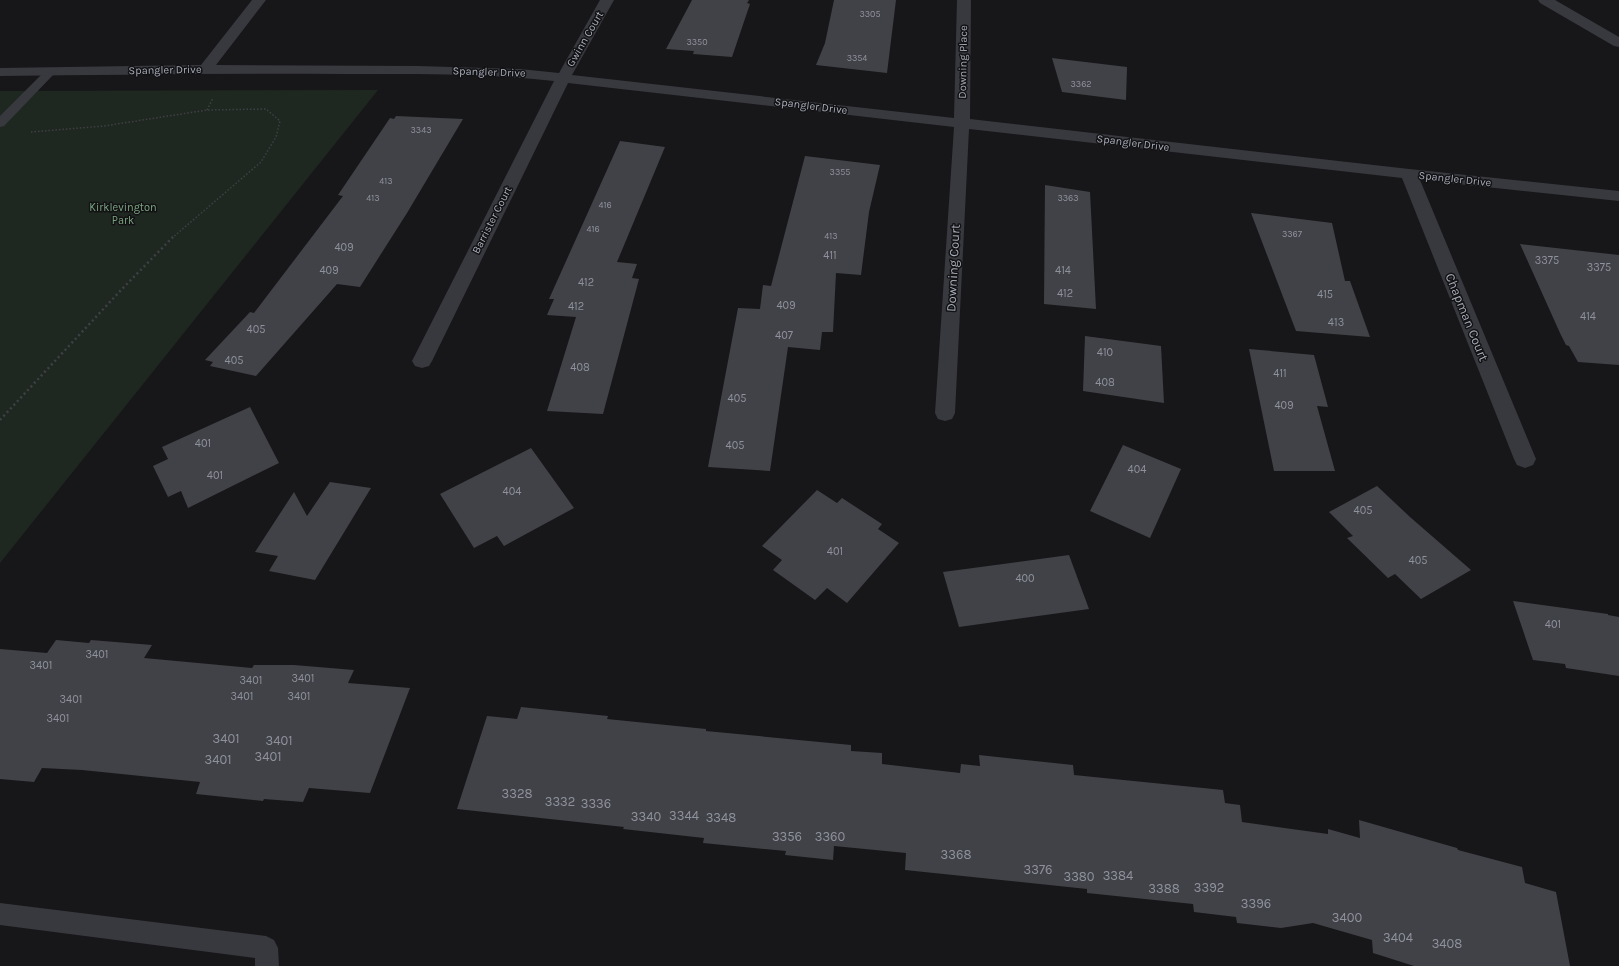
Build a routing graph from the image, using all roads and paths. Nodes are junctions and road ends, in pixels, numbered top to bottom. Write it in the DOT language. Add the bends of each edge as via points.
graph roads {
  1 [pos="259,0"];
  2 [pos="607,0"];
  3 [pos="964,0"];
  4 [pos="1545,0"];
  5 [pos="1619,43"];
  6 [pos="205,70"];
  7 [pos="0,72"];
  8 [pos="50,72"];
  9 [pos="563,78"];
  10 [pos="0,123"];
  11 [pos="962,123"];
  12 [pos="27,133"];
  13 [pos="1409,174"];
  14 [pos="1619,196"];
  15 [pos="422,361"];
  16 [pos="944,413"];
  17 [pos="0,420"];
  18 [pos="1525,459"];
  19 [pos="0,914"];
  20 [pos="267,966"];
  1 -- 6 [label="street"];
  2 -- 9 [label="street, Gwinn Court"];
  3 -- 11 [label="street, Downing Place"];
  4 -- 5 [label="street"];
  6 -- 8 [label="street, Spangler Drive"];
  6 -- 9 [label="street, Spangler Drive" via="418,70 520,73"];
  7 -- 8 [label="street, Spangler Drive"];
  8 -- 10 [label="lane"];
  9 -- 11 [label="street, Spangler Drive"];
  9 -- 15 [label="street, Barrister Court"];
  11 -- 13 [label="street, Spangler Drive"];
  11 -- 16 [label="street, Downing Court"];
  12 -- 17 [label="path" via="104,126 207,110 266,109 280,121 276,137 261,162 176,234"];
  13 -- 14 [label="street, Spangler Drive"];
  13 -- 18 [label="street, Chapman Court"];
  19 -- 20 [label="lane" via="266,948"];
}
